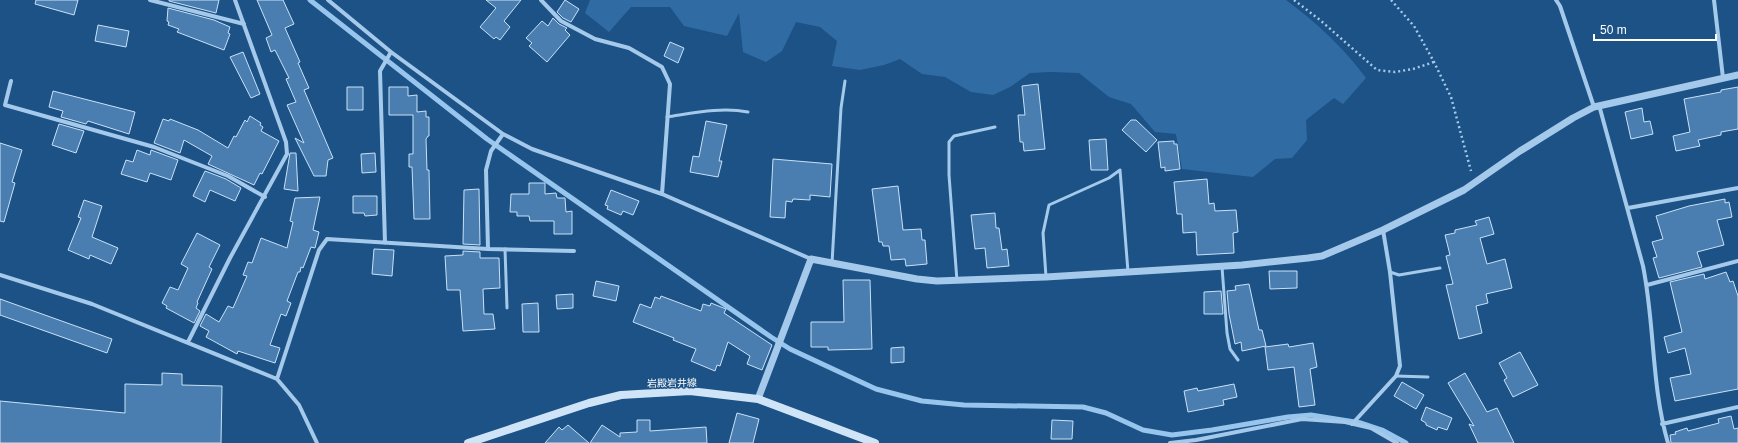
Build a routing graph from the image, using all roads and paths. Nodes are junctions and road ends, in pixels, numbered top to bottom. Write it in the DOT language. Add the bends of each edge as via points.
graph roads {
  1 [pos="150,0"];
  2 [pos="235,0"];
  3 [pos="328,0"];
  4 [pos="541,0"];
  5 [pos="1294,0"];
  6 [pos="1391,0"];
  7 [pos="1556,0"];
  8 [pos="1714,0"];
  9 [pos="244,24"];
  10 [pos="391,52"];
  11 [pos="1434,62"];
  12 [pos="1738,75"];
  13 [pos="1723,78"];
  14 [pos="11,81"];
  15 [pos="845,81"];
  16 [pos="1596,106"];
  17 [pos="748,112"];
  18 [pos="667,117"];
  19 [pos="995,127"];
  20 [pos="503,134"];
  21 [pos="1474,183"];
  22 [pos="1738,188"];
  23 [pos="662,194"];
  24 [pos="264,197"];
  25 [pos="1628,208"];
  26 [pos="1383,230"];
  27 [pos="385,243"];
  28 [pos="488,249"];
  29 [pos="505,249"];
  30 [pos="574,251"];
  31 [pos="811,259"];
  32 [pos="1738,261"];
  33 [pos="832,263"];
  34 [pos="1222,266"];
  35 [pos="1440,268"];
  36 [pos="1128,272"];
  37 [pos="1390,272"];
  38 [pos="0,274"];
  39 [pos="1046,277"];
  40 [pos="957,281"];
  41 [pos="1647,285"];
  42 [pos="507,308"];
  43 [pos="188,342"];
  44 [pos="1238,360"];
  45 [pos="1396,376"];
  46 [pos="1428,377"];
  47 [pos="277,379"];
  48 [pos="758,399"];
  49 [pos="1738,407"];
  50 [pos="1352,424"];
  51 [pos="1662,424"];
  52 [pos="317,443"];
  53 [pos="468,443"];
  54 [pos="875,443"];
  55 [pos="1170,443"];
  56 [pos="1397,443"];
  57 [pos="1668,443"];
  1 -- 9 [label="street"];
  2 -- 9 [label="street"];
  3 -- 10 [label="street"];
  4 -- 18 [label="street" via="561,21 595,39 629,48 662,67 670,84"];
  5 -- 11 [label="path" via="1377,70 1394,72"];
  6 -- 11 [label="path" via="1414,26"];
  7 -- 16 [label="street"];
  8 -- 13 [label="street"];
  9 -- 24 [label="street" via="286,142 286,154"];
  10 -- 20 [label="street"];
  10 -- 27 [label="street" via="380,71"];
  11 -- 21 [label="path" via="1451,97"];
  12 -- 13 [label="street"];
  13 -- 16 [label="street"];
  14 -- 24 [label="street" via="4,105 154,147 228,176"];
  15 -- 33 [label="lane"];
  16 -- 21 [label="street" via="1520,151"];
  16 -- 25 [label="street"];
  17 -- 18 [label="lane" via="733,109 714,110"];
  18 -- 23 [label="street"];
  19 -- 40 [label="lane" via="954,136 949,142"];
  20 -- 23 [label="street" via="532,149"];
  20 -- 28 [label="street" via="491,150 486,170"];
  21 -- 26 [label="street"];
  22 -- 25 [label="street"];
  23 -- 31 [label="street"];
  24 -- 43 [label="street"];
  25 -- 41 [label="street"];
  26 -- 34 [label="street" via="1322,256"];
  26 -- 37 [label="street"];
  27 -- 28 [label="street"];
  27 -- 47 [label="street" via="327,239 319,250"];
  28 -- 29 [label="street"];
  29 -- 30 [label="street"];
  29 -- 42 [label="lane"];
  31 -- 33 [label="street"];
  31 -- 48 [label="street"];
  32 -- 41 [label="street"];
  33 -- 40 [label="street" via="917,279"];
  34 -- 36 [label="street"];
  34 -- 44 [label="lane" via="1227,333 1230,349"];
  35 -- 37 [label="lane" via="1399,274"];
  36 -- 39 [label="street"];
  36 -- 39 [label="lane" via="1120,170 1109,178 1049,205 1043,233"];
  37 -- 45 [label="street" via="1400,366"];
  38 -- 43 [label="street" via="92,304"];
  39 -- 40 [label="street"];
  41 -- 51 [label="street"];
  43 -- 47 [label="street"];
  45 -- 46 [label="lane"];
  45 -- 50 [label="street"];
  47 -- 52 [label="street" via="299,405"];
  48 -- 53 [label="main road, 岩殿岩井線" via="690,392 621,396 589,403"];
  48 -- 54 [label="main road, 岩殿岩井線"];
  49 -- 51 [label="street"];
  50 -- 55 [label="street" via="1302,419"];
  50 -- 56 [label="street" via="1370,428"];
  51 -- 57 [label="street"];
}
